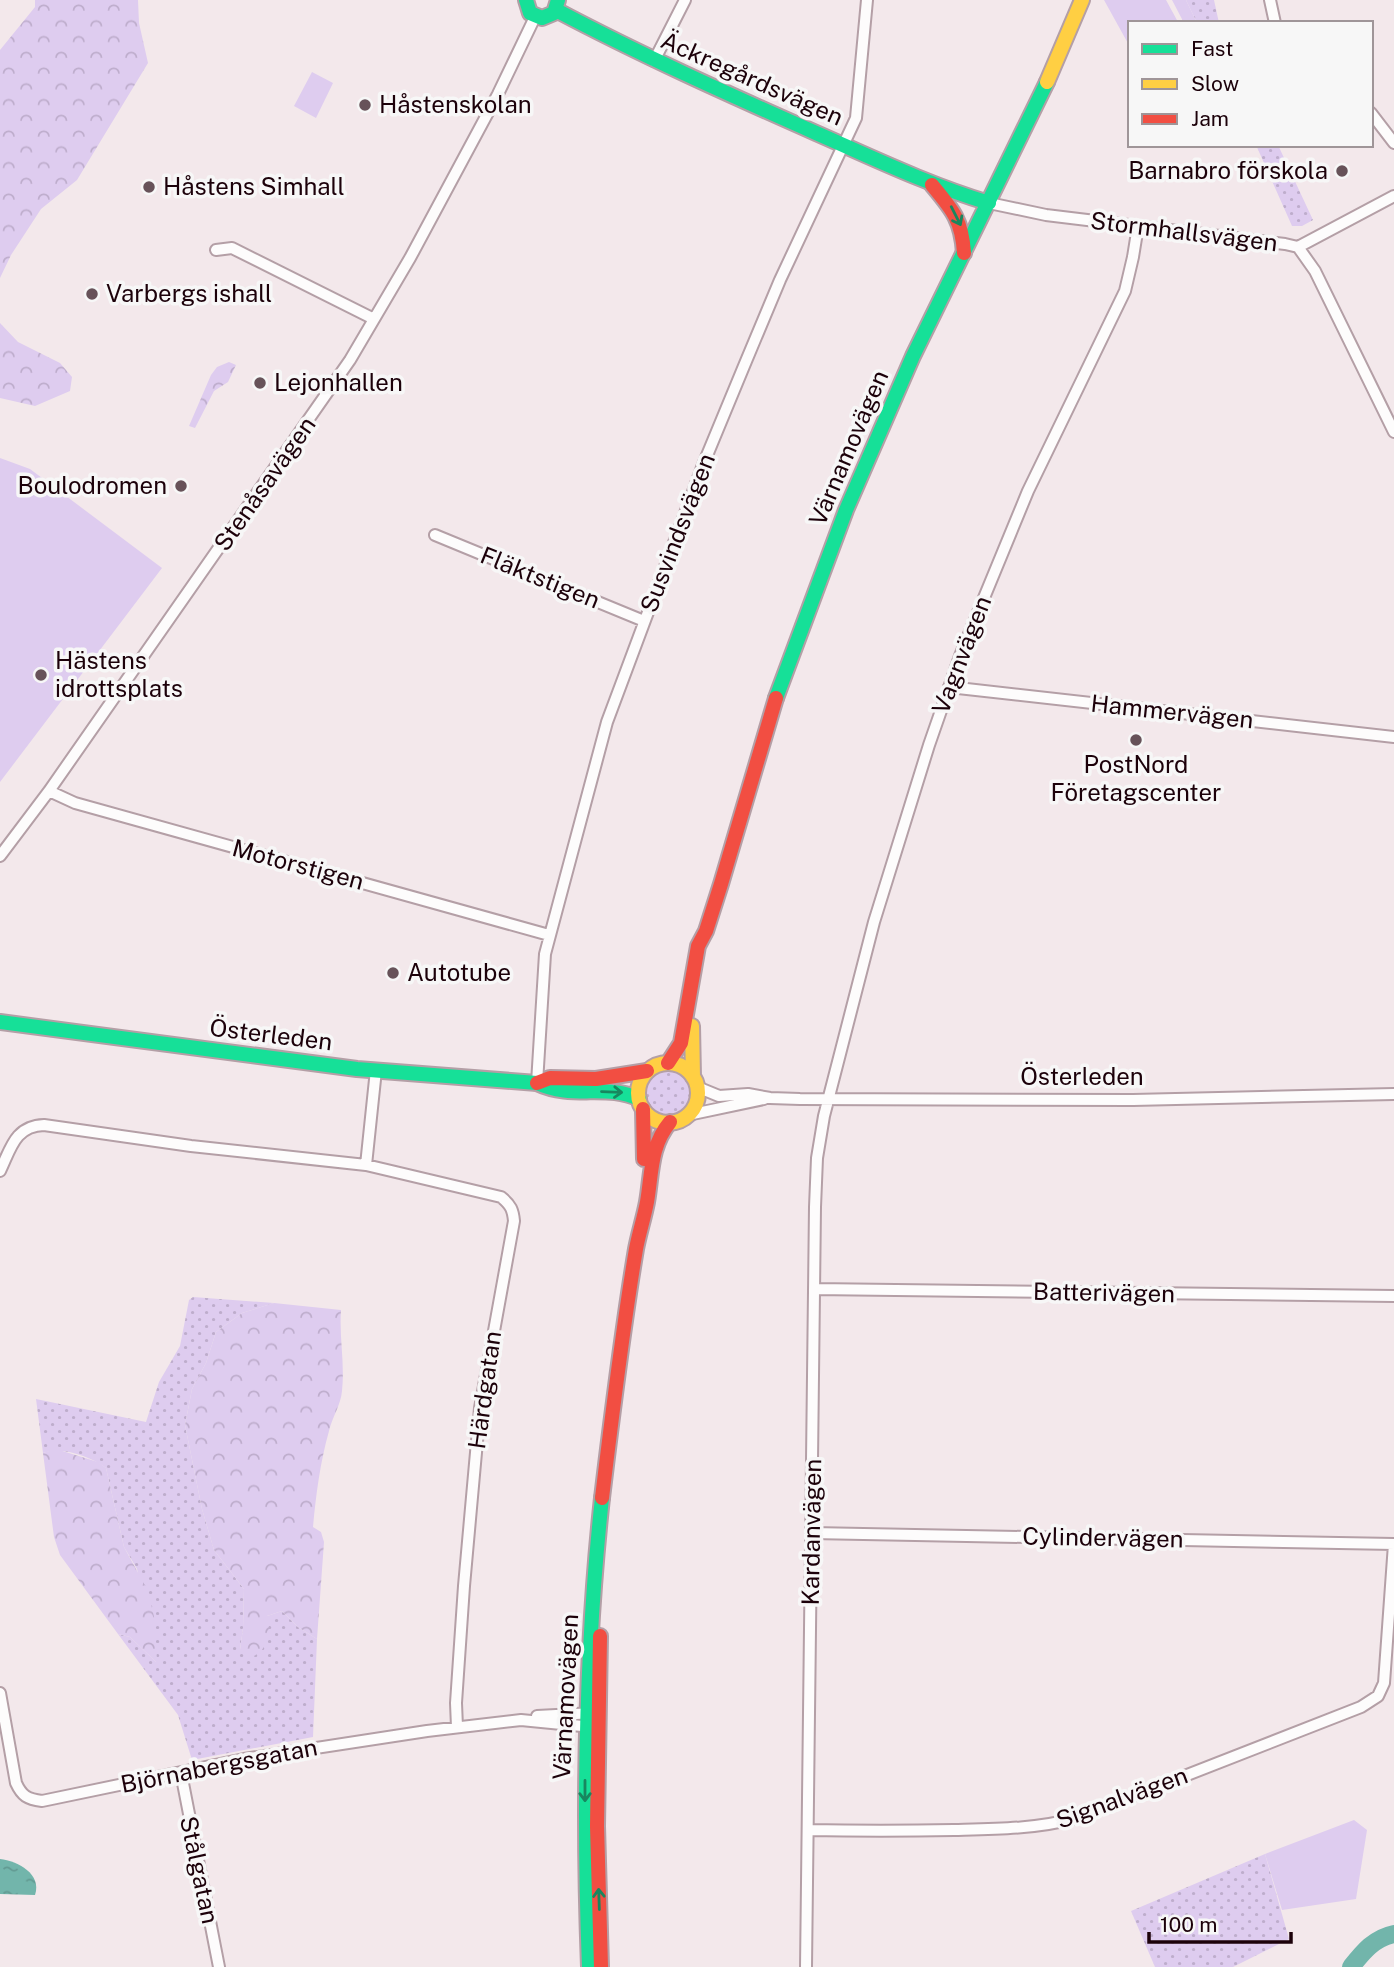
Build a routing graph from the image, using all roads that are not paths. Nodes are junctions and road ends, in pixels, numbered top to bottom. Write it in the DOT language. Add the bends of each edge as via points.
graph roads {
  1 [pos="526,0"];
  2 [pos="685,0"];
  3 [pos="866,0"];
  4 [pos="1082,0"];
  5 [pos="1270,0"];
  6 [pos="557,5"];
  7 [pos="535,17"];
  8 [pos="1275,21"];
  9 [pos="654,61"];
  10 [pos="1373,116"];
  11 [pos="1394,143"];
  12 [pos="845,146"];
  13 [pos="932,184"];
  14 [pos="1394,196"];
  15 [pos="989,203"];
  16 [pos="1138,226"];
  17 [pos="1298,247"];
  18 [pos="216,250"];
  19 [pos="964,255"];
  20 [pos="374,320"];
  21 [pos="1394,432"];
  22 [pos="435,535"];
  23 [pos="644,621"];
  24 [pos="949,687"];
  25 [pos="1394,737"];
  26 [pos="49,791"];
  27 [pos="0,856"];
  28 [pos="706,931"];
  29 [pos="549,935"];
  30 [pos="0,1023"];
  31 [pos="668,1063"];
  32 [pos="376,1070"];
  33 [pos="647,1071"];
  34 [pos="695,1082"];
  35 [pos="537,1083"];
  36 [pos="1394,1094"];
  37 [pos="770,1098"];
  38 [pos="829,1099"];
  39 [pos="641,1104"];
  40 [pos="688,1115"];
  41 [pos="670,1122"];
  42 [pos="366,1165"];
  43 [pos="0,1171"];
  44 [pos="637,1244"];
  45 [pos="814,1289"];
  46 [pos="1394,1296"];
  47 [pos="812,1533"];
  48 [pos="1394,1544"];
  49 [pos="0,1693"];
  50 [pos="592,1720"];
  51 [pos="457,1727"];
  52 [pos="181,1773"];
  53 [pos="808,1829"];
  54 [pos="219,1967"];
  55 [pos="589,1967"];
  56 [pos="601,1967"];
  57 [pos="806,1967"];
  1 -- 7 [label="main road"];
  2 -- 9 [label="street"];
  3 -- 12 [label="street, Susvindsvägen" via="856,118"];
  4 -- 15 [label="main road, Värnamovägen"];
  5 -- 8 [label="street"];
  6 -- 7 [label="main road, Äckregårdsvägen" via="549,17"];
  6 -- 9 [label="main road, Äckregårdsvägen"];
  7 -- 20 [label="street, Stenåsavägen"];
  9 -- 12 [label="main road, Äckregårdsvägen"];
  10 -- 11 [label="street"];
  12 -- 13 [label="main road, Äckregårdsvägen"];
  12 -- 23 [label="street, Susvindsvägen" via="780,280"];
  13 -- 15 [label="main road, Äckregårdsvägen"];
  13 -- 19 [label="main road, Äckregårdsvägen, one-way" via="957,215"];
  14 -- 17 [label="street"];
  15 -- 16 [label="street, Stormhallsvägen"];
  15 -- 19 [label="main road, Värnamovägen"];
  16 -- 17 [label="street, Stormhallsvägen"];
  16 -- 24 [label="street, Vagnvägen" via="1125,291 1028,491"];
  17 -- 21 [label="street, Stormhallsvägen" via="1315,271"];
  18 -- 20 [label="street" via="232,248"];
  19 -- 28 [label="main road, Värnamovägen" via="913,356 846,510 777,693"];
  20 -- 26 [label="street, Stenåsavägen" via="320,407"];
  22 -- 23 [label="street, Fläktstigen"];
  23 -- 29 [label="street, Susvindsvägen" via="607,722"];
  24 -- 25 [label="street, Hammervägen"];
  24 -- 38 [label="street, Vagnvägen" via="877,911"];
  26 -- 27 [label="street, Stenåsavägen"];
  26 -- 29 [label="street, Motorstigen" via="75,803"];
  28 -- 31 [label="main road, Värnamovägen" via="698,946 681,1043"];
  28 -- 34 [label="main road, Värnamovägen" via="693,1008"];
  29 -- 35 [label="street, Susvindsvägen"];
  30 -- 32 [label="main road, Österleden"];
  31 -- 33 [label="main road"];
  31 -- 34 [label="main road" via="682,1066"];
  32 -- 35 [label="main road, Österleden"];
  32 -- 42 [label="street"];
  33 -- 35 [label="main road, Österleden" via="596,1079 550,1078"];
  33 -- 39 [label="main road, Värnamovägen" via="639,1084"];
  34 -- 37 [label="street, Österleden" via="719,1096"];
  34 -- 40 [label="main road, Värnamovägen" via="696,1102"];
  35 -- 39 [label="main road, Österleden, one-way" via="552,1090 625,1092"];
  36 -- 38 [label="street, Österleden" via="1133,1100"];
  37 -- 38 [label="street, Österleden"];
  37 -- 40 [label="street, Österleden"];
  38 -- 45 [label="street, Kardanvägen" via="817,1157"];
  39 -- 41 [label="main road" via="655,1119"];
  39 -- 44 [label="main road, Värnamovägen" via="644,1157"];
  40 -- 41 [label="main road"];
  41 -- 44 [label="main road, Värnamovägen" via="654,1144"];
  42 -- 43 [label="street, Härdgatan" via="35,1125 20,1132"];
  42 -- 51 [label="street, Härdgatan" via="501,1198 513,1210 480,1408"];
  44 -- 50 [label="main road, Värnamovägen" via="600,1510"];
  45 -- 46 [label="street, Batterivägen"];
  45 -- 47 [label="street, Kardanvägen"];
  47 -- 48 [label="street, Cylindervägen"];
  47 -- 53 [label="street, Kardanvägen"];
  48 -- 53 [label="street, Signalvägen" via="1384,1683 1378,1696 1361,1707 1050,1825"];
  49 -- 52 [label="street, Björnabergsgatan" via="16,1783 29,1799 42,1801"];
  50 -- 51 [label="street, Björnabergsgatan" via="532,1717"];
  50 -- 55 [label="main road, Värnamovägen, one-way" via="584,1790"];
  56 -- 50 [label="main road, Värnamovägen, one-way"];
  51 -- 52 [label="street, Björnabergsgatan"];
  52 -- 54 [label="street, Stålgatan"];
  53 -- 57 [label="street, Kardanvägen"];
}
